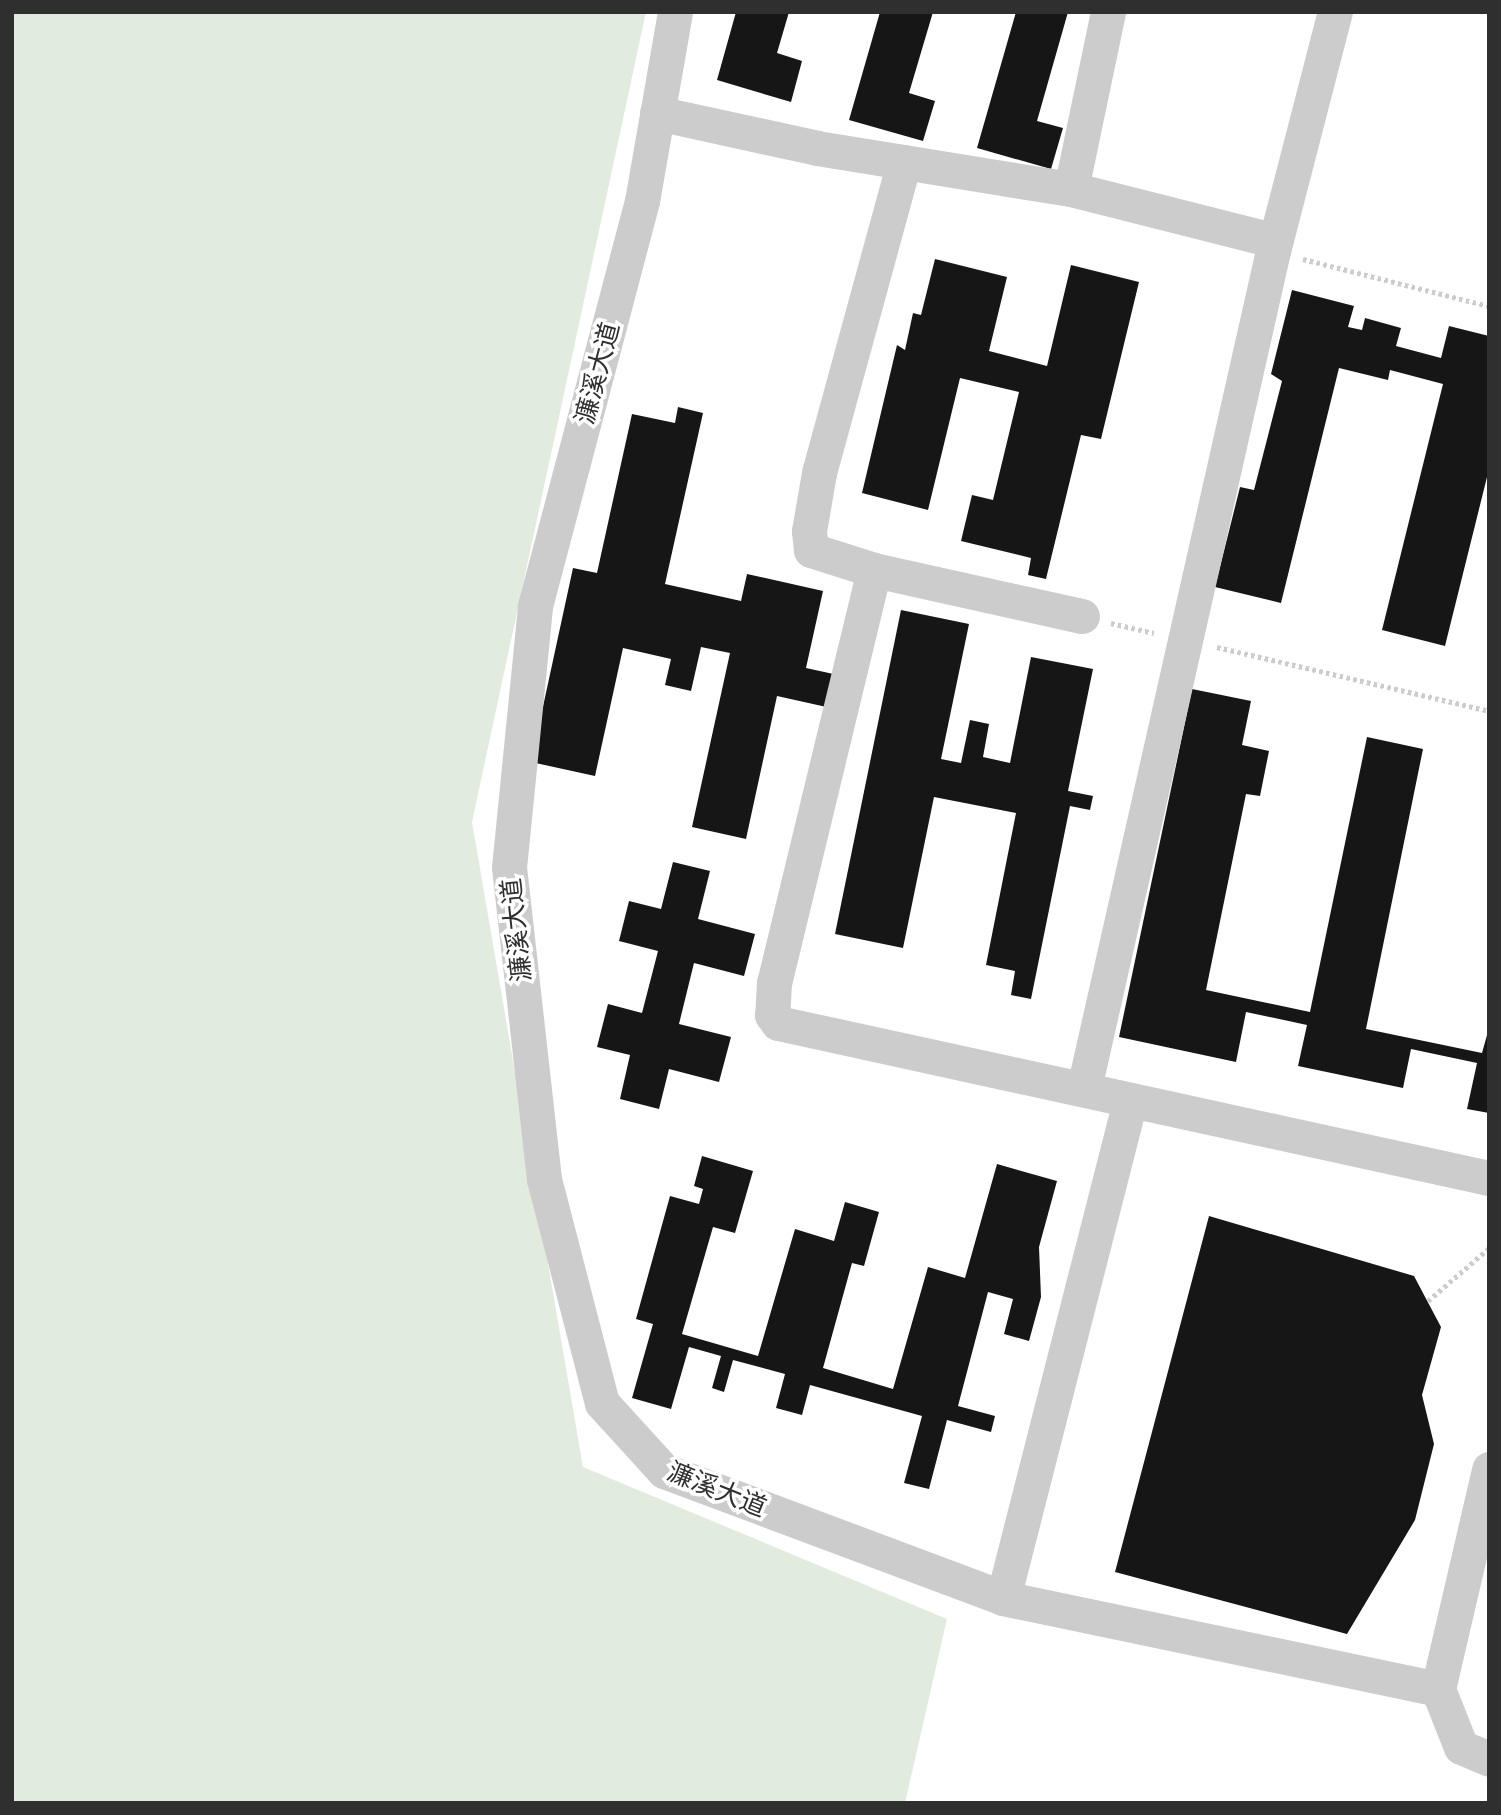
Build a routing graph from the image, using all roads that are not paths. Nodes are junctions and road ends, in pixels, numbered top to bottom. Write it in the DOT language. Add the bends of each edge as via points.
graph roads {
  1 [pos="675,12"];
  2 [pos="1108,12"];
  3 [pos="1335,12"];
  4 [pos="657,113"];
  5 [pos="904,162"];
  6 [pos="1071,189"];
  7 [pos="1275,246"];
  8 [pos="874,570"];
  9 [pos="1082,616"];
  10 [pos="1084,1088"];
  11 [pos="1130,1101"];
  12 [pos="1489,1178"];
  13 [pos="1489,1469"];
  14 [pos="1003,1598"];
  15 [pos="1438,1689"];
  16 [pos="1489,1759"];
  1 -- 4 [label="lane, 濂溪大道"];
  2 -- 6 [label="lane"];
  3 -- 7 [label="lane"];
  4 -- 5 [label="lane"];
  4 -- 14 [label="lane, 濂溪大道" via="642,201 535,607 509,867 544,1179 602,1404 664,1471"];
  5 -- 6 [label="lane"];
  5 -- 8 [label="lane" via="820,473 809,531 811,550"];
  6 -- 7 [label="lane"];
  7 -- 10 [label="lane"];
  8 -- 9 [label="lane"];
  8 -- 10 [label="lane" via="774,982 772,1014 779,1023"];
  10 -- 11 [label="lane"];
  11 -- 12 [label="lane"];
  11 -- 14 [label="lane"];
  13 -- 15 [label="lane"];
  14 -- 15 [label="lane, 濂溪大道"];
  15 -- 16 [label="lane" via="1461,1747"];
}
